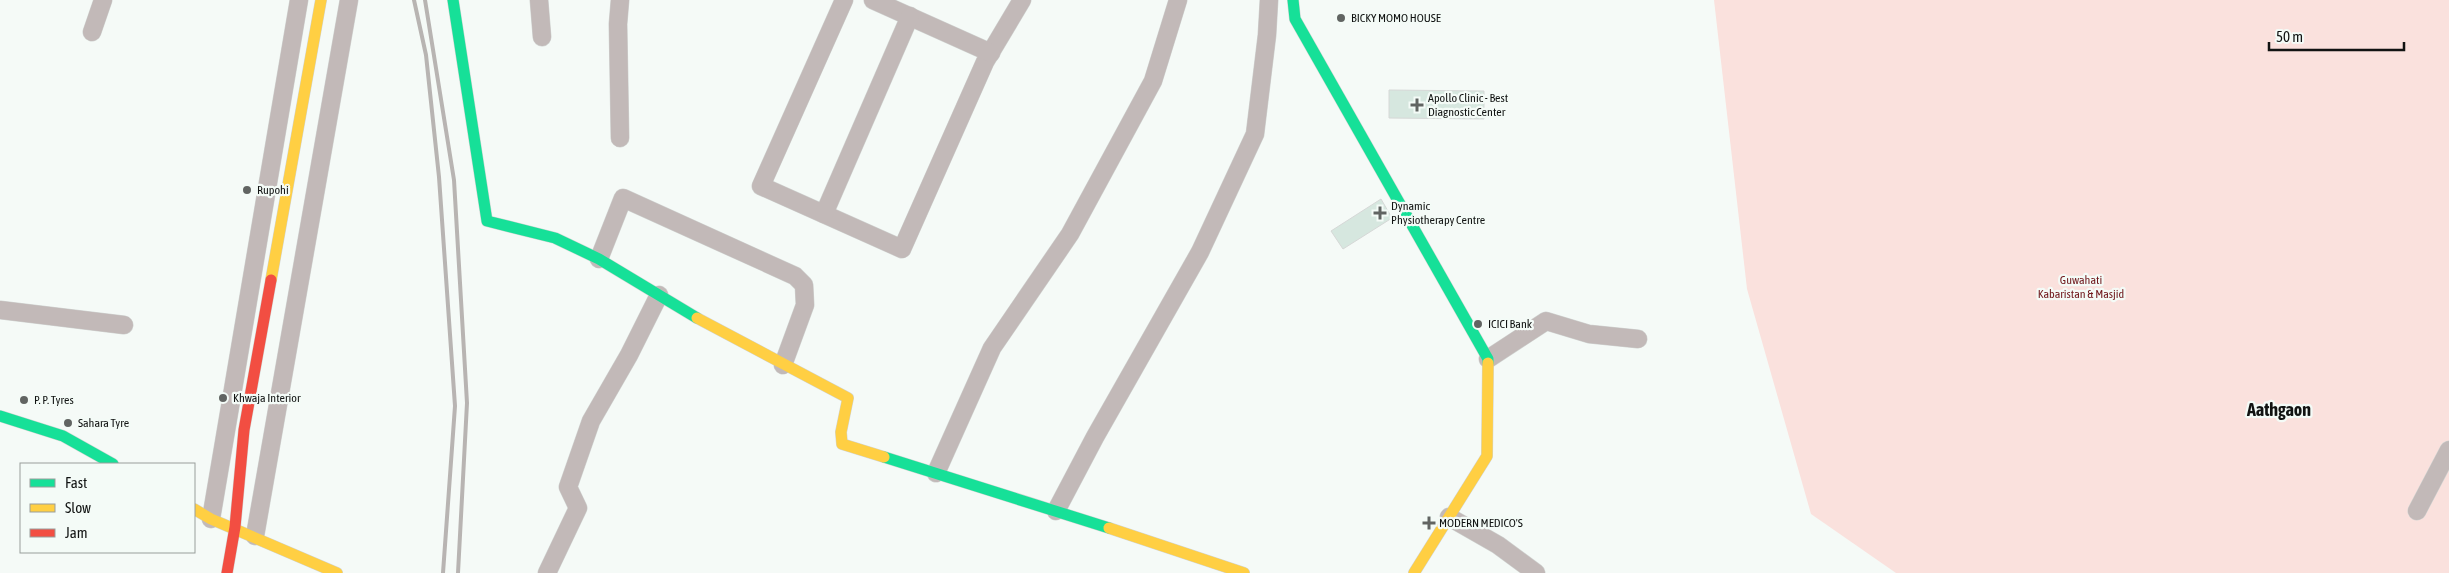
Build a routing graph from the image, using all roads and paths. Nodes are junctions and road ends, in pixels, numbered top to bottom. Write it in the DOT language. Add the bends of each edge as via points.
graph roads {
  1 [pos="103,0"];
  2 [pos="299,0"];
  3 [pos="320,0"];
  4 [pos="349,0"];
  5 [pos="453,0"];
  6 [pos="539,0"];
  7 [pos="620,0"];
  8 [pos="844,0"];
  9 [pos="873,0"];
  10 [pos="1022,0"];
  11 [pos="1178,0"];
  12 [pos="1269,0"];
  13 [pos="1293,0"];
  14 [pos="910,16"];
  15 [pos="92,32"];
  16 [pos="542,37"];
  17 [pos="991,53"];
  18 [pos="620,138"];
  19 [pos="824,214"];
  20 [pos="599,259"];
  21 [pos="659,295"];
  22 [pos="0,310"];
  23 [pos="124,325"];
  24 [pos="1638,339"];
  25 [pos="1488,359"];
  26 [pos="783,365"];
  27 [pos="0,416"];
  28 [pos="2449,450"];
  29 [pos="111,463"];
  30 [pos="936,473"];
  31 [pos="195,510"];
  32 [pos="1056,511"];
  33 [pos="2417,511"];
  34 [pos="1448,518"];
  35 [pos="212,519"];
  36 [pos="235,527"];
  37 [pos="255,536"];
  38 [pos="227,573"];
  39 [pos="337,573"];
  40 [pos="547,573"];
  41 [pos="1244,573"];
  42 [pos="1414,573"];
  43 [pos="1536,573"];
  1 -- 15 [label="street"];
  2 -- 35 [label="street"];
  3 -- 36 [label="street" via="244,430"];
  4 -- 37 [label="street"];
  5 -- 20 [label="street" via="487,221 555,238"];
  6 -- 16 [label="street"];
  7 -- 18 [label="street"];
  8 -- 19 [label="street" via="761,186"];
  9 -- 14 [label="street"];
  10 -- 17 [label="street"];
  11 -- 30 [label="street" via="1153,81 1070,234 992,348"];
  12 -- 32 [label="street" via="1255,134 1200,252"];
  13 -- 25 [label="street" via="1295,19"];
  14 -- 17 [label="street"];
  14 -- 19 [label="street"];
  17 -- 19 [label="street" via="902,249"];
  20 -- 21 [label="street"];
  20 -- 26 [label="street" via="623,198 795,276 804,285 805,305"];
  21 -- 26 [label="street"];
  21 -- 40 [label="street" via="591,421 568,488 578,508"];
  22 -- 23 [label="street"];
  24 -- 25 [label="street" via="1589,334 1546,321"];
  25 -- 34 [label="street" via="1487,456"];
  26 -- 30 [label="street" via="848,398 841,432 842,444"];
  27 -- 29 [label="street" via="63,436"];
  28 -- 33 [label="street"];
  30 -- 32 [label="street"];
  31 -- 35 [label="street"];
  32 -- 41 [label="street"];
  34 -- 42 [label="street"];
  34 -- 43 [label="street" via="1498,545"];
  35 -- 36 [label="street"];
  36 -- 37 [label="street"];
  36 -- 38 [label="street"];
  37 -- 39 [label="street"];
}
